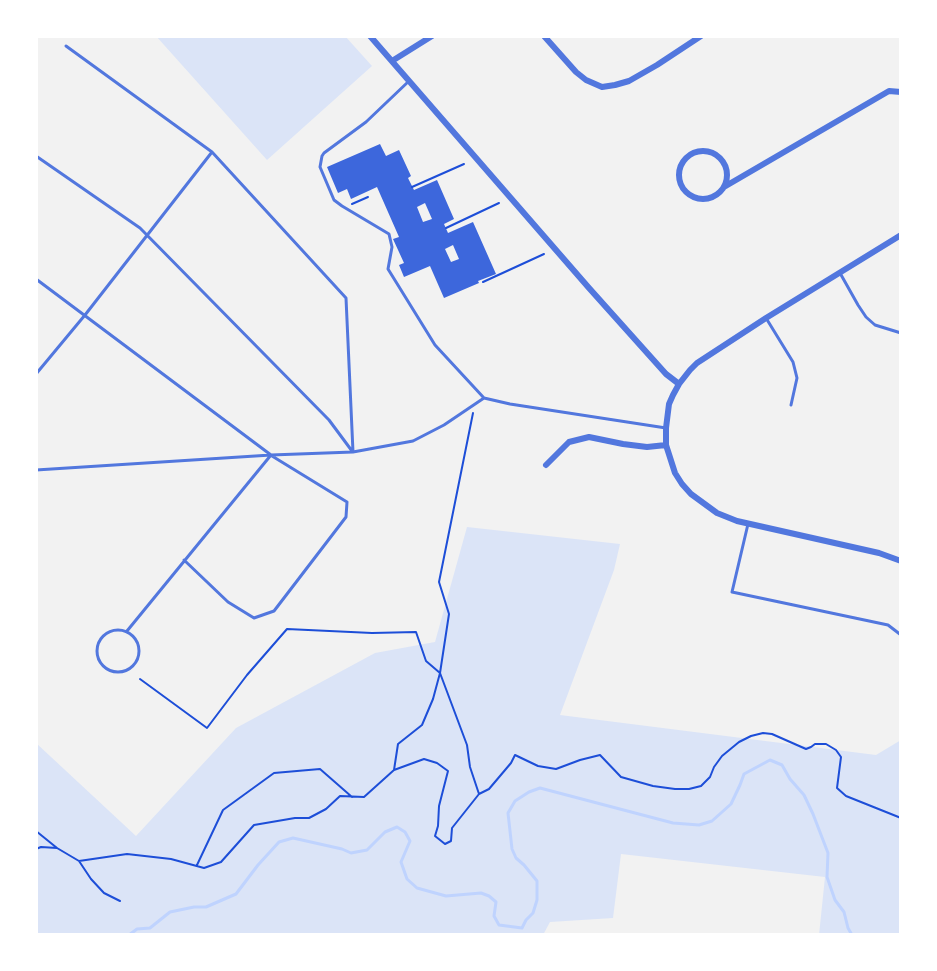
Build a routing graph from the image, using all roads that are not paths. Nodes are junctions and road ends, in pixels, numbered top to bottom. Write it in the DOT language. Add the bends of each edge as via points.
graph roads {
  1 [pos="370,36"];
  2 [pos="432,36"];
  3 [pos="544,36"];
  4 [pos="701,36"];
  5 [pos="66,46"];
  6 [pos="392,61"];
  7 [pos="409,81"];
  8 [pos="901,92"];
  9 [pos="213,152"];
  10 [pos="36,156"];
  11 [pos="724,187"];
  12 [pos="901,235"];
  13 [pos="147,236"];
  14 [pos="840,273"];
  15 [pos="36,279"];
  16 [pos="84,315"];
  17 [pos="766,318"];
  18 [pos="901,333"];
  19 [pos="36,374"];
  20 [pos="679,384"];
  21 [pos="484,398"];
  22 [pos="791,405"];
  23 [pos="666,428"];
  24 [pos="666,445"];
  25 [pos="353,452"];
  26 [pos="271,455"];
  27 [pos="546,465"];
  28 [pos="36,470"];
  29 [pos="748,524"];
  30 [pos="184,560"];
  31 [pos="901,561"];
  32 [pos="127,631"];
  33 [pos="901,634"];
  1 -- 6 [label="street"];
  2 -- 6 [label="street"];
  3 -- 4 [label="street" via="576,72 602,87 629,81"];
  5 -- 9 [label="lane"];
  6 -- 7 [label="street"];
  7 -- 20 [label="street" via="589,288"];
  7 -- 21 [label="lane" via="366,122 324,153 320,167 334,200 389,234 392,247 388,269 435,345"];
  8 -- 11 [label="street" via="889,91"];
  9 -- 13 [label="lane"];
  9 -- 25 [label="lane" via="346,298"];
  10 -- 13 [label="lane"];
  11 -- 11 [label="street" via="713,198 690,196 678,175 684,160 697,151 720,157 728,172"];
  12 -- 14 [label="street"];
  13 -- 16 [label="lane"];
  13 -- 25 [label="lane" via="329,420"];
  14 -- 17 [label="street"];
  14 -- 18 [label="lane" via="875,325"];
  15 -- 16 [label="lane"];
  16 -- 19 [label="lane"];
  16 -- 26 [label="lane"];
  17 -- 20 [label="street" via="697,363"];
  17 -- 22 [label="lane" via="793,362 797,378"];
  20 -- 23 [label="street" via="669,404"];
  21 -- 23 [label="lane"];
  21 -- 25 [label="lane" via="413,441"];
  23 -- 24 [label="street"];
  24 -- 27 [label="street" via="635,446 590,437 569,441"];
  24 -- 29 [label="street" via="675,473 691,494 717,513"];
  25 -- 26 [label="lane"];
  26 -- 28 [label="lane"];
  26 -- 30 [label="lane"];
  26 -- 30 [label="lane" via="347,502 345,517 274,611 254,618 228,602"];
  29 -- 31 [label="street"];
  29 -- 33 [label="lane" via="732,592 888,626"];
  30 -- 32 [label="lane"];
  32 -- 32 [label="lane" via="139,647 137,660 121,672 108,670 96,652 100,638 112,630"];
}
